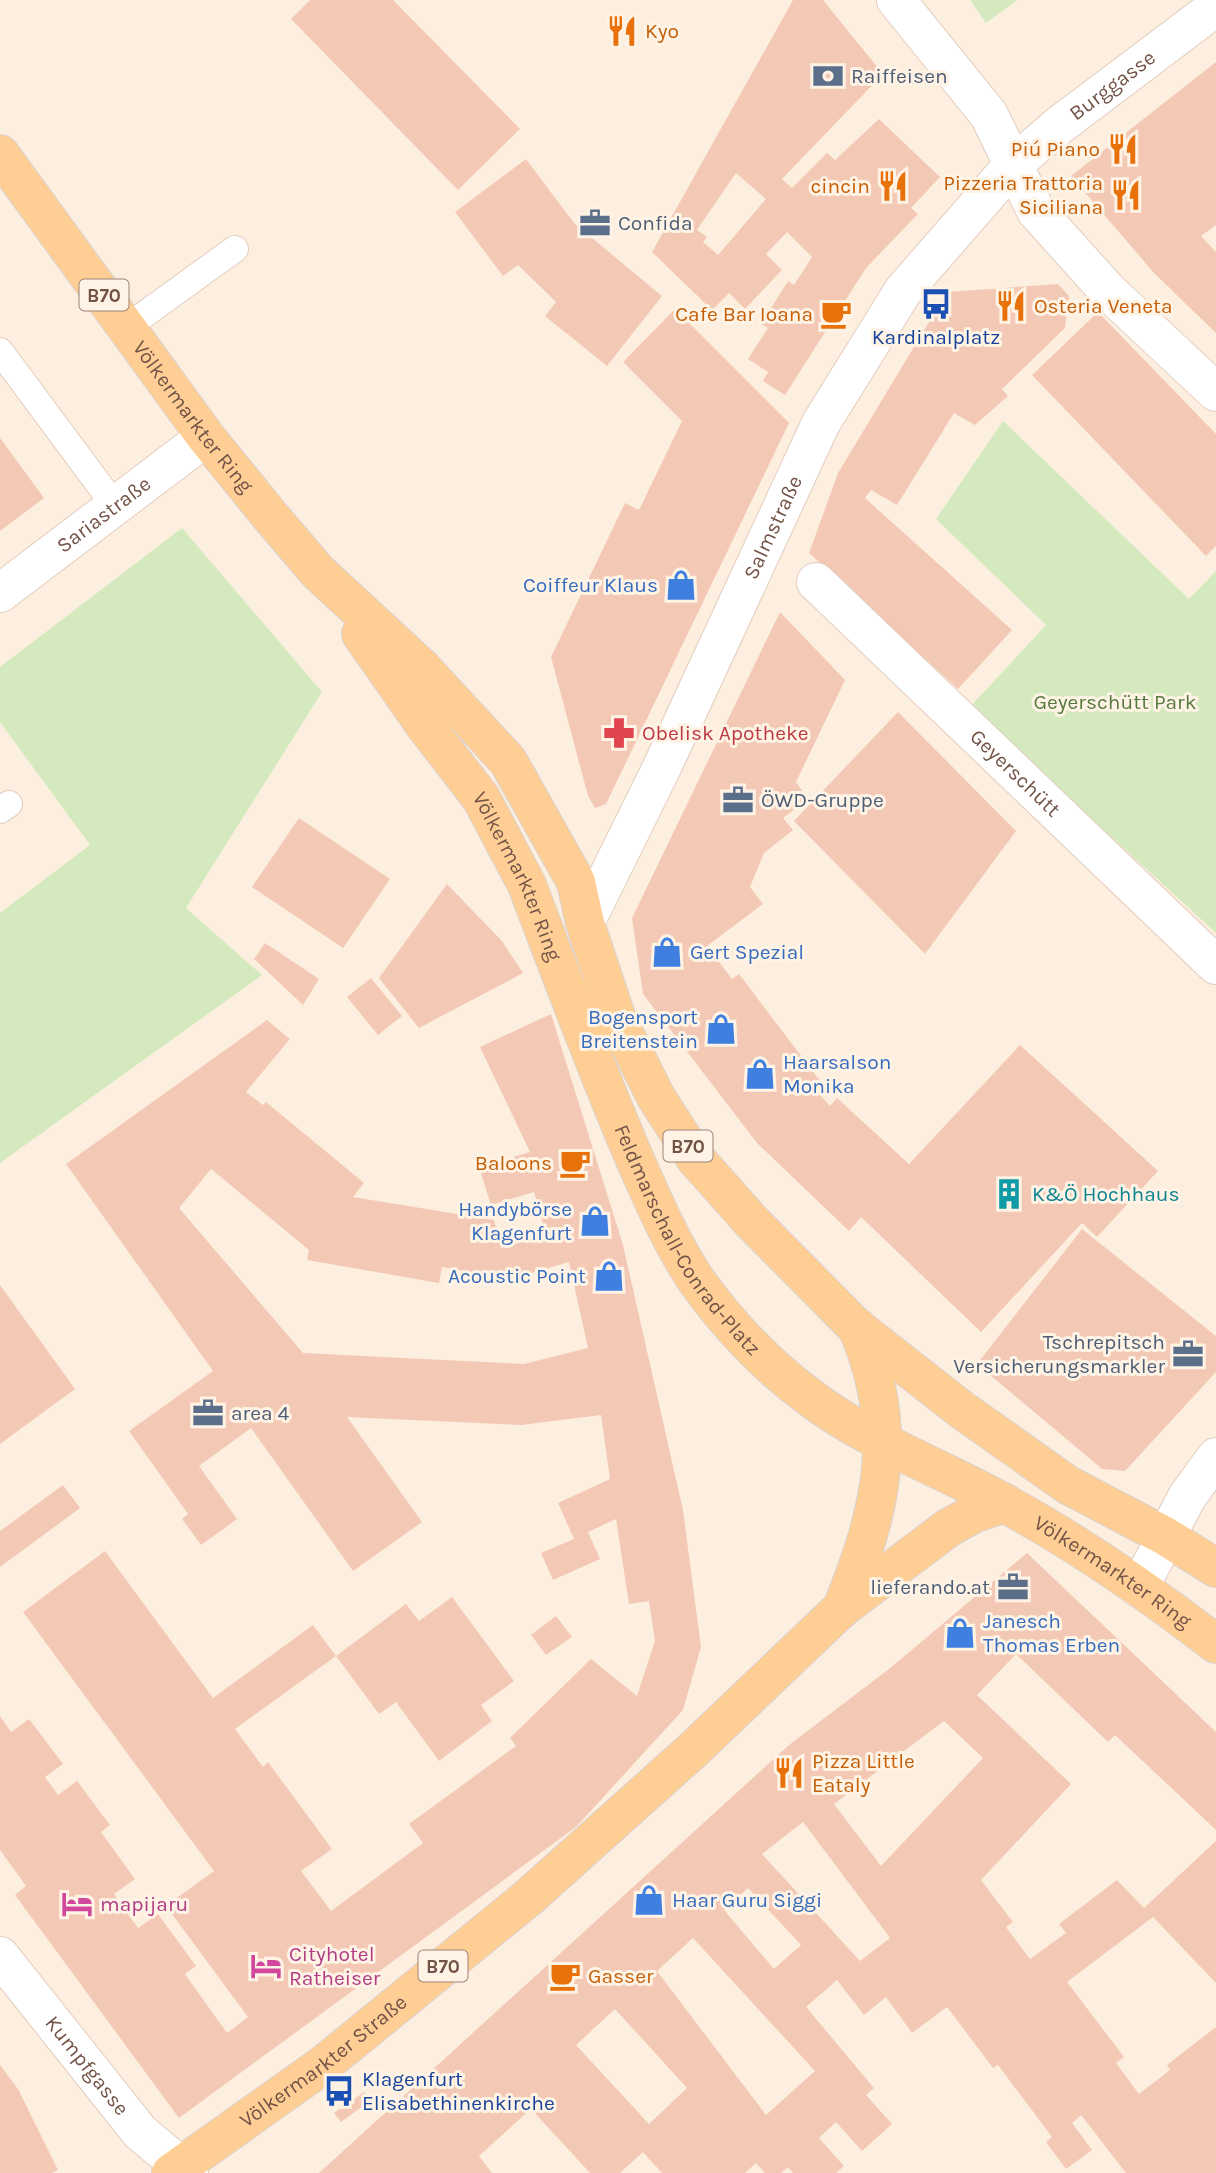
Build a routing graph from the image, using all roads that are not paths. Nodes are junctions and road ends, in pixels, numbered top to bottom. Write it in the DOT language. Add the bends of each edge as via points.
graph roads {
  1 [pos="896,0"];
  2 [pos="1216,7"];
  3 [pos="0,154"];
  4 [pos="1012,166"];
  5 [pos="235,249"];
  6 [pos="127,327"];
  7 [pos="0,351"];
  8 [pos="1216,392"];
  9 [pos="206,437"];
  10 [pos="115,506"];
  11 [pos="318,572"];
  12 [pos="816,582"];
  13 [pos="0,593"];
  14 [pos="585,923"];
  15 [pos="1216,965"];
  16 [pos="564,981"];
  17 [pos="856,1326"];
  18 [pos="883,1443"];
  19 [pos="1216,1457"];
  20 [pos="1005,1503"];
  21 [pos="1165,1536"];
  22 [pos="1216,1568"];
  23 [pos="1139,1588"];
  24 [pos="842,1608"];
  25 [pos="1216,1644"];
  26 [pos="0,1956"];
  27 [pos="180,2171"];
  1 -- 4 [label="street" via="989,115"];
  2 -- 4 [label="street, Burggasse" via="1056,127"];
  3 -- 6 [label="main road, Völkermarkter Ring / B70"];
  4 -- 8 [label="street" via="1036,211 1108,292"];
  4 -- 14 [label="street, Salmstraße" via="903,291 821,423"];
  5 -- 6 [label="lane"];
  6 -- 9 [label="main road, Völkermarkter Ring / B70"];
  7 -- 10 [label="lane"];
  9 -- 10 [label="street, Sariastraße"];
  9 -- 11 [label="main road, Völkermarkter Ring / B70"];
  10 -- 13 [label="street, Sariastraße"];
  11 -- 14 [label="main road, Völkermarkter Ring / B70" via="422,668 508,761 576,882"];
  11 -- 16 [label="main road, Völkermarkter Ring / B70" via="481,798 527,885"];
  12 -- 15 [label="street, Geyerschütt"];
  14 -- 17 [label="main road, B70" via="617,1019 656,1097 695,1158"];
  16 -- 18 [label="main road, Feldmarschall-Conrad-Platz / B70" via="661,1220 695,1277 761,1355 812,1399"];
  17 -- 18 [label="main road, B70" via="872,1363"];
  17 -- 21 [label="main road, B70" via="962,1410 1068,1485"];
  18 -- 20 [label="main road, Feldmarschall-Conrad-Platz / B70"];
  18 -- 24 [label="main road, B70" via="878,1500"];
  19 -- 21 [label="street" via="1186,1497"];
  20 -- 23 [label="main road, Völkermarkter Ring / B70"];
  20 -- 24 [label="main road, B70" via="948,1528"];
  21 -- 22 [label="main road, B70"];
  21 -- 23 [label="street"];
  23 -- 25 [label="main road, Völkermarkter Ring / B70"];
  24 -- 27 [label="main road, Völkermarkter Straße / B70" via="693,1751 529,1897 323,2065"];
  26 -- 27 [label="street, Kumpfgasse" via="140,2132"];
}
